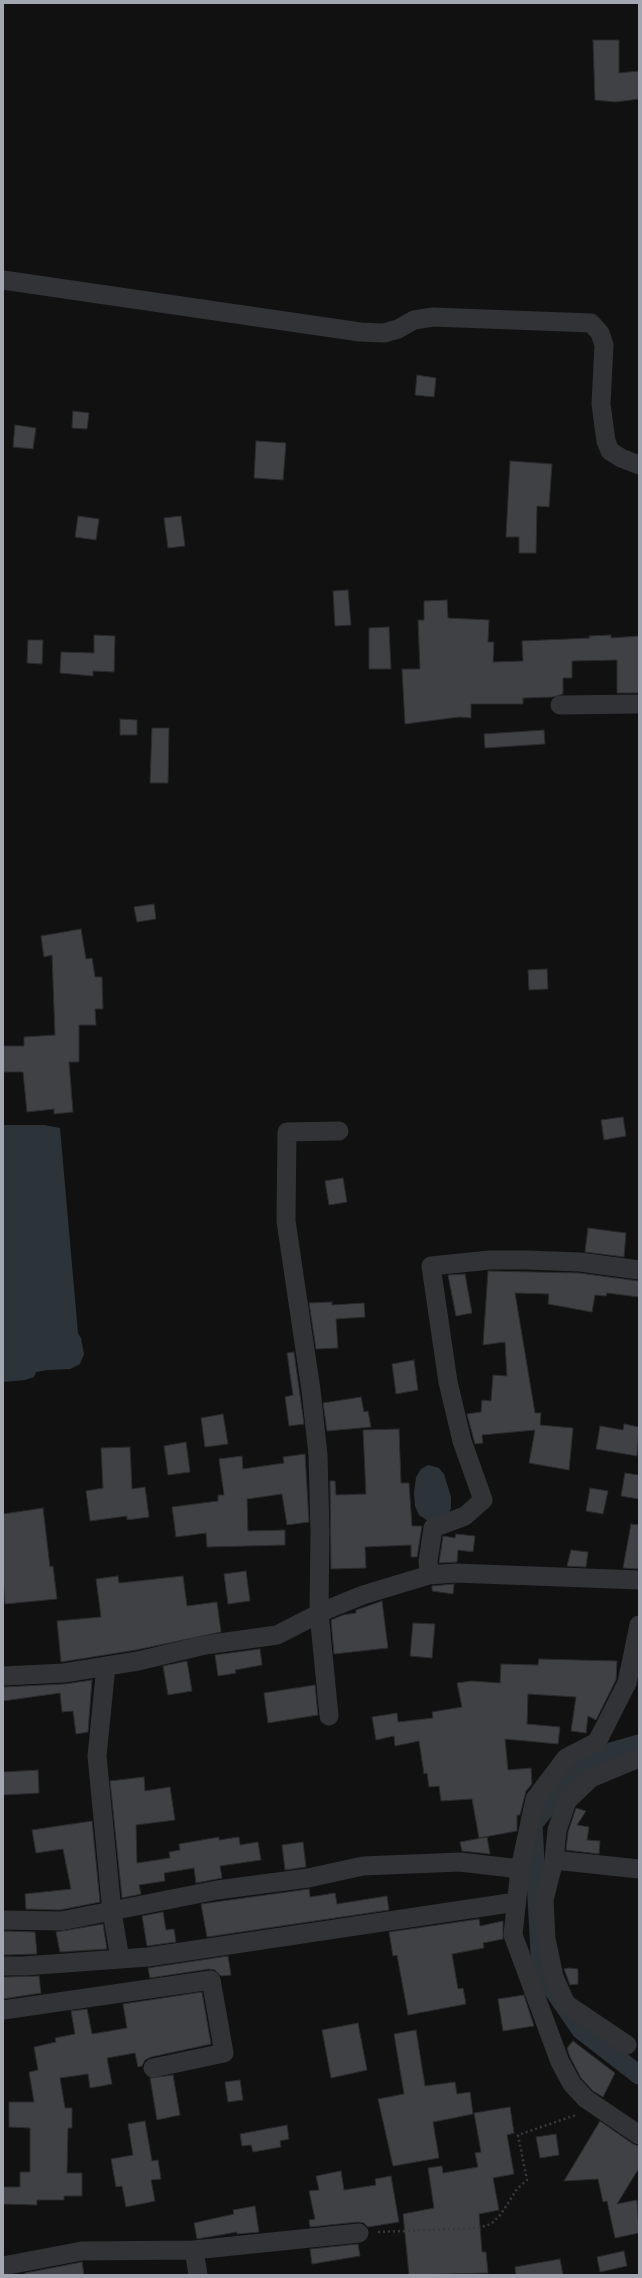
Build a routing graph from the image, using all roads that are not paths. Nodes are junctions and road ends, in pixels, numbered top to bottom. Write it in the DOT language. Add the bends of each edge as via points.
graph roads {
  1 [pos="3,280"];
  2 [pos="639,465"];
  3 [pos="639,704"];
  4 [pos="560,705"];
  5 [pos="339,1131"];
  6 [pos="639,1270"];
  7 [pos="429,1575"];
  8 [pos="639,1580"];
  9 [pos="319,1613"];
  10 [pos="639,1625"];
  11 [pos="106,1666"];
  12 [pos="3,1676"];
  13 [pos="328,1716"];
  14 [pos="639,1758"];
  15 [pos="554,1860"];
  16 [pos="520,1869"];
  17 [pos="639,1869"];
  18 [pos="516,1902"];
  19 [pos="112,1912"];
  20 [pos="3,1920"];
  21 [pos="120,1959"];
  22 [pos="3,1966"];
  23 [pos="3,2010"];
  24 [pos="627,2045"];
  25 [pos="153,2068"];
  26 [pos="639,2135"];
  27 [pos="359,2233"];
  28 [pos="194,2250"];
  29 [pos="3,2266"];
  30 [pos="198,2275"];
  1 -- 2 [label="street" via="360,332 384,333 414,320 433,317 591,323 600,333 604,345 602,404 606,440 610,451"];
  3 -- 4 [label="street"];
  5 -- 9 [label="street" via="287,1132 286,1221 318,1455"];
  6 -- 7 [label="street" via="580,1262 527,1260 490,1260 431,1266 448,1382 462,1441 483,1500 465,1516 433,1528 428,1561"];
  7 -- 8 [label="street" via="455,1573"];
  7 -- 9 [label="street" via="363,1595"];
  9 -- 11 [label="street" via="277,1634 205,1645"];
  9 -- 13 [label="street"];
  10 -- 16 [label="street" via="627,1683 597,1742 566,1758 535,1799"];
  11 -- 12 [label="street" via="64,1673"];
  11 -- 19 [label="street" via="98,1756"];
  14 -- 15 [label="street" via="591,1778 566,1801 557,1830"];
  15 -- 17 [label="street"];
  15 -- 24 [label="street" via="544,1900 546,1939 554,1978 566,2004"];
  16 -- 18 [label="street"];
  16 -- 19 [label="street" via="460,1862 362,1866 308,1878 217,1890"];
  18 -- 21 [label="street" via="148,1957"];
  18 -- 26 [label="street" via="512,1935 560,2062 572,2084 599,2108"];
  19 -- 20 [label="street" via="61,1921"];
  19 -- 21 [label="street"];
  21 -- 22 [label="street"];
  23 -- 25 [label="street" via="211,1980 224,2053"];
  27 -- 28 [label="street"];
  28 -- 29 [label="street" via="82,2251"];
  28 -- 30 [label="street"];
}
